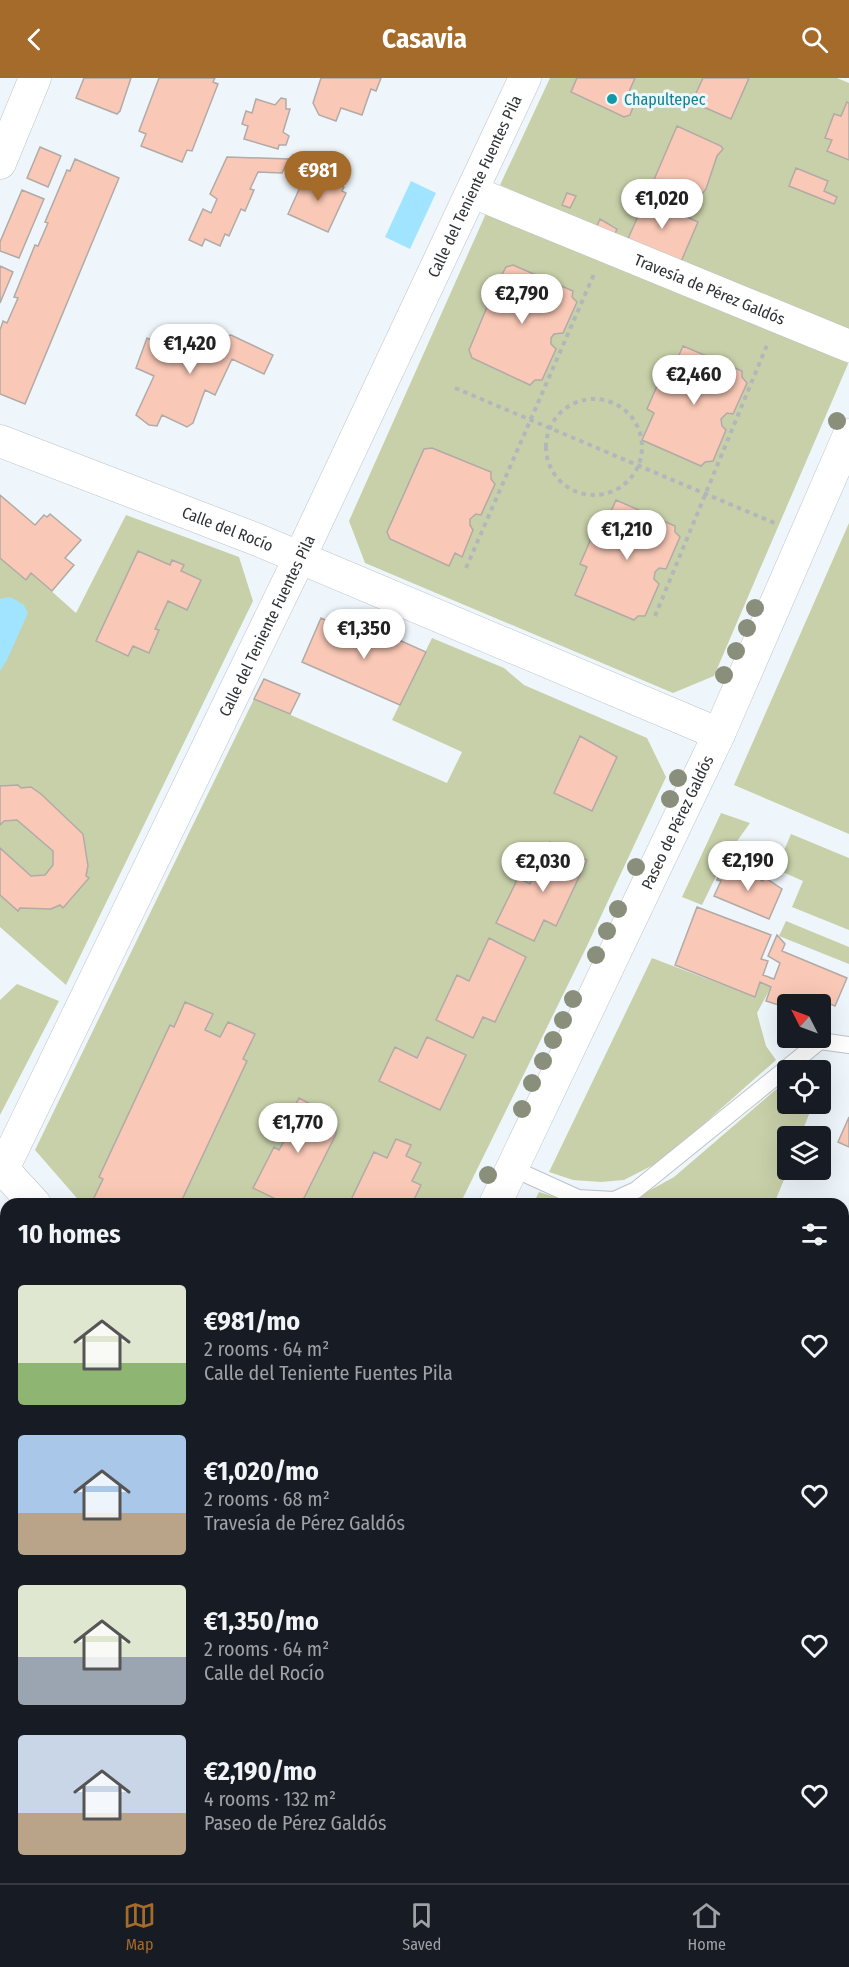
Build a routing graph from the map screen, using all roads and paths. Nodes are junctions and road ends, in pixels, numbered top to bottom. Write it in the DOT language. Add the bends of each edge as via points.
graph roads {
  1 [pos="35,78"];
  2 [pos="525,78"];
  3 [pos="0,163"];
  4 [pos="473,192"];
  5 [pos="595,271"];
  6 [pos="757,341"];
  7 [pos="849,346"];
  8 [pos="455,388"];
  9 [pos="529,419"];
  10 [pos="550,428"];
  11 [pos="849,435"];
  12 [pos="0,441"];
  13 [pos="638,465"];
  14 [pos="704,493"];
  15 [pos="806,536"];
  16 [pos="299,559"];
  17 [pos="466,568"];
  18 [pos="655,616"];
  19 [pos="719,734"];
  20 [pos="849,1045"];
  21 [pos="2,1167"];
  22 [pos="512,1168"];
  23 [pos="30,1198"];
  24 [pos="498,1198"];
  25 [pos="578,1198"];
  26 [pos="618,1198"];
  1 -- 3 [label="street"];
  2 -- 4 [label="street, Calle del Teniente Fuentes Pila"];
  4 -- 7 [label="street, Travesía de Pérez Galdós"];
  4 -- 16 [label="street, Calle del Teniente Fuentes Pila"];
  5 -- 9 [label="path"];
  6 -- 14 [label="path" via="768,346"];
  8 -- 9 [label="path"];
  9 -- 10 [label="path"];
  9 -- 17 [label="path"];
  10 -- 13 [label="path"];
  10 -- 13 [label="path" via="561,411 573,404 592,399 613,402 634,419 640,432"];
  10 -- 13 [label="path" via="548,462 554,474 575,491 595,494 615,490 627,482"];
  11 -- 15 [label="street, Paseo de Pérez Galdós"];
  12 -- 16 [label="street, Calle del Rocío"];
  13 -- 14 [label="path"];
  14 -- 15 [label="path"];
  14 -- 18 [label="path"];
  15 -- 19 [label="street, Paseo de Pérez Galdós"];
  16 -- 19 [label="street, Calle del Rocío"];
  16 -- 21 [label="street, Calle del Teniente Fuentes Pila"];
  19 -- 22 [label="street, Paseo de Pérez Galdós"];
  20 -- 26 [label="lane" via="820,1041 636,1190"];
  21 -- 23 [label="street"];
  22 -- 24 [label="street, Paseo de Pérez Galdós"];
  22 -- 25 [label="lane"];
}
